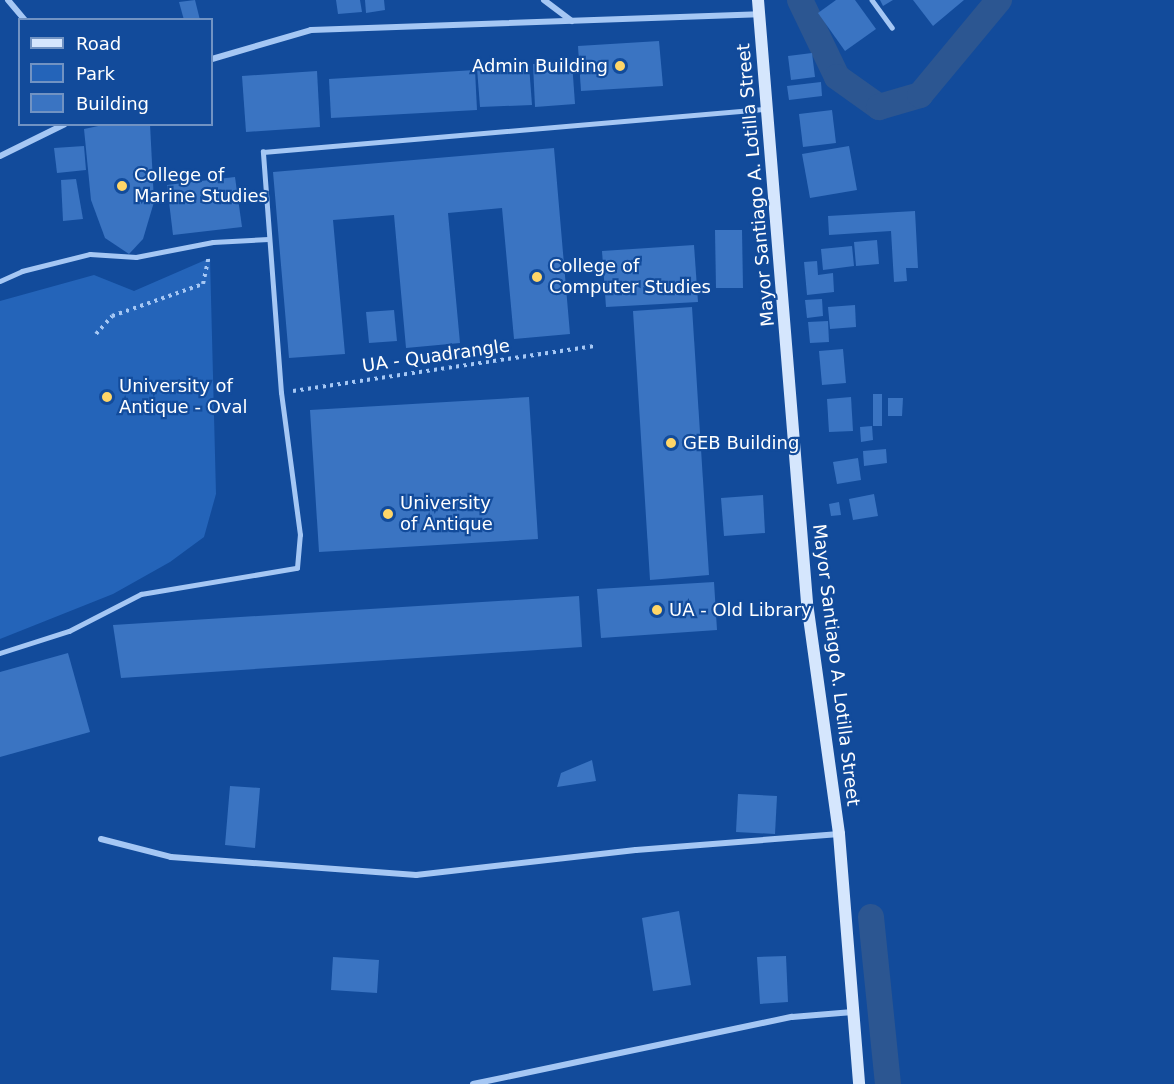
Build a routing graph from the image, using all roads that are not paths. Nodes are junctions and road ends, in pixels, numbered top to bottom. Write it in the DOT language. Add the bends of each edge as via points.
graph roads {
  1 [pos="8,0"];
  2 [pos="544,0"];
  3 [pos="872,0"];
  4 [pos="759,5"];
  5 [pos="23,18"];
  6 [pos="572,21"];
  7 [pos="892,28"];
  8 [pos="213,59"];
  9 [pos="769,108"];
  10 [pos="61,126"];
  11 [pos="0,156"];
  12 [pos="267,239"];
  13 [pos="0,281"];
  14 [pos="0,653"];
  15 [pos="839,834"];
  16 [pos="101,839"];
  17 [pos="855,1012"];
  18 [pos="474,1084"];
  19 [pos="859,1084"];
  1 -- 5 [label="street"];
  2 -- 6 [label="street"];
  3 -- 7 [label="lane"];
  4 -- 6 [label="street"];
  4 -- 9 [label="main road, Mayor Santiago A. Lotilla Street"];
  6 -- 8 [label="street" via="311,30"];
  9 -- 12 [label="lane" via="263,152"];
  9 -- 15 [label="main road, Mayor Santiago A. Lotilla Street" via="807,603"];
  10 -- 11 [label="street"];
  12 -- 13 [label="lane" via="213,242 136,257 90,254 22,271"];
  12 -- 14 [label="lane" via="281,393 300,535 297,568 141,594 69,631"];
  15 -- 16 [label="street" via="636,850 416,875 171,857"];
  15 -- 17 [label="main road, Mayor Santiago A. Lotilla Street"];
  17 -- 18 [label="street" via="792,1017"];
  17 -- 19 [label="main road, Mayor Santiago A. Lotilla Street"];
}
